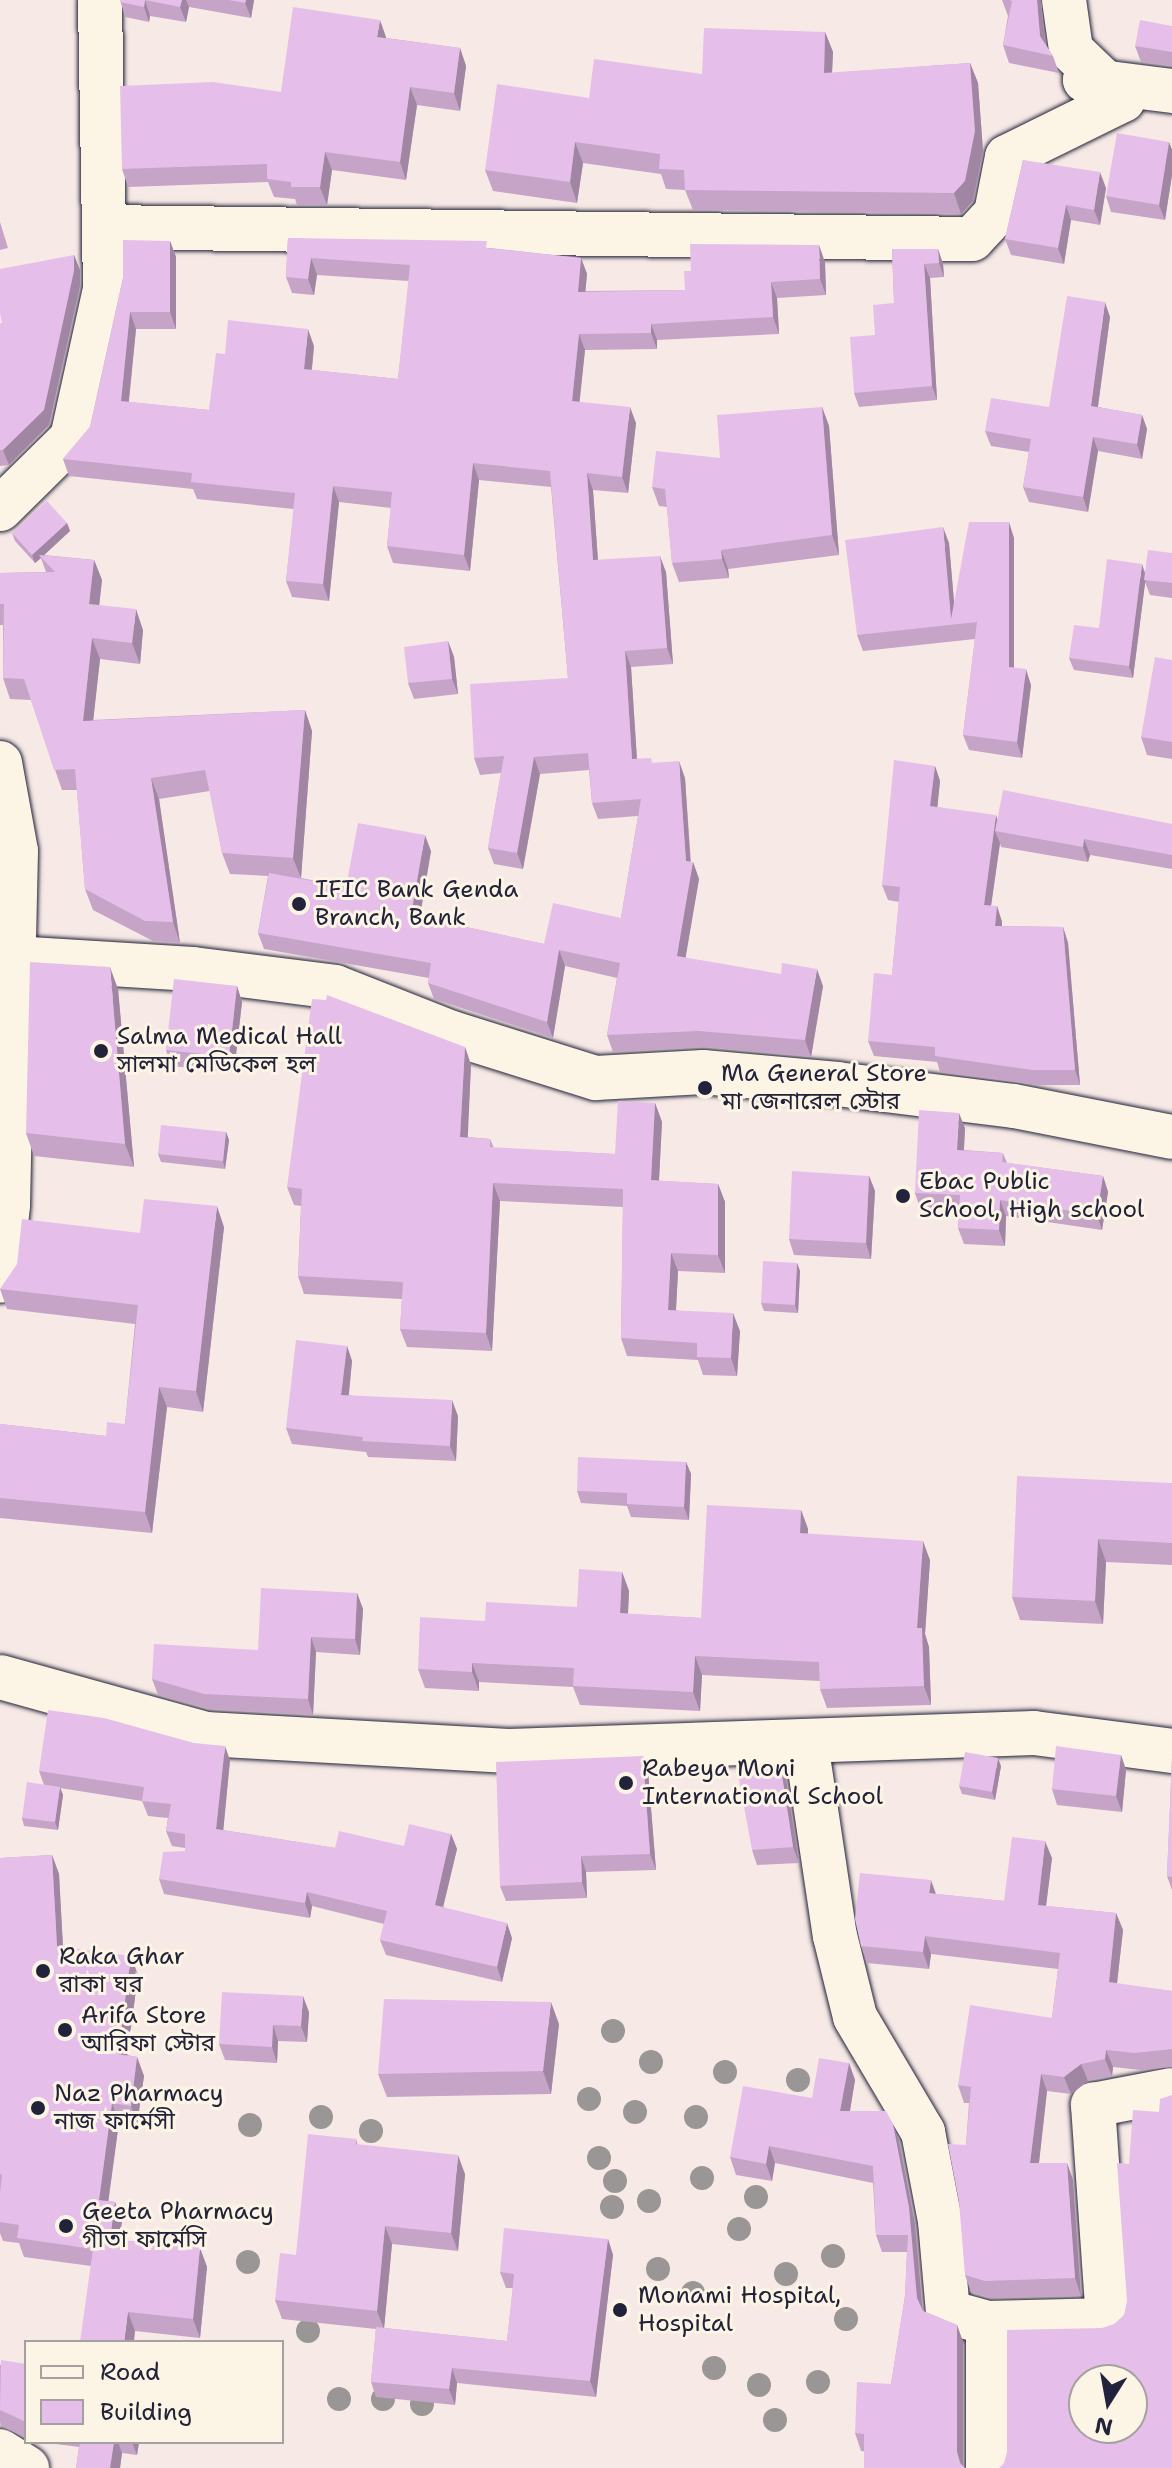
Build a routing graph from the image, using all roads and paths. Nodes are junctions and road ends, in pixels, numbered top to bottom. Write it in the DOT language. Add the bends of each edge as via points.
graph roads {
  1 [pos="100,0"];
  2 [pos="1064,0"];
  3 [pos="1172,91"];
  4 [pos="1123,100"];
  5 [pos="104,227"];
  6 [pos="0,509"];
  7 [pos="0,763"];
  8 [pos="13,958"];
  9 [pos="1172,1137"];
  10 [pos="0,1281"];
  11 [pos="0,1677"];
  12 [pos="806,1743"];
  13 [pos="1172,1751"];
  14 [pos="1172,2090"];
  15 [pos="988,2323"];
  16 [pos="0,2451"];
  17 [pos="27,2468"];
  18 [pos="988,2468"];
  1 -- 5 [label="street"];
  2 -- 4 [label="street" via="1071,50"];
  3 -- 4 [label="street" via="1085,80"];
  4 -- 5 [label="street" via="1007,157 996,213 972,239"];
  5 -- 6 [label="street" via="105,289 72,438"];
  7 -- 8 [label="street" via="16,851"];
  8 -- 9 [label="street" via="193,969 335,987 452,1033 596,1078 703,1072 837,1084 1014,1106"];
  8 -- 10 [label="street" via="8,1205"];
  11 -- 12 [label="street" via="206,1734 509,1751"];
  12 -- 13 [label="street" via="1034,1733"];
  12 -- 15 [label="street" via="835,1936 855,2017 923,2132 940,2221 948,2312"];
  14 -- 15 [label="street" via="1093,2105 1108,2320"];
  15 -- 18 [label="street"];
  16 -- 17 [label="street"];
}
